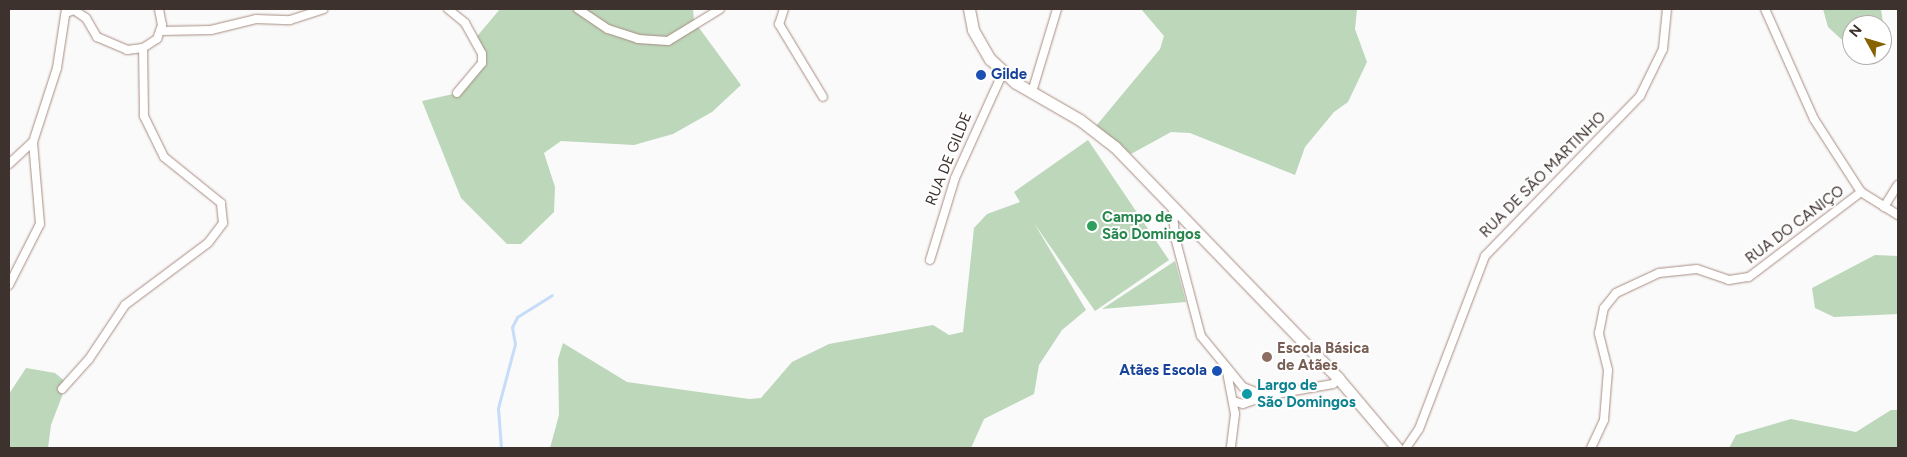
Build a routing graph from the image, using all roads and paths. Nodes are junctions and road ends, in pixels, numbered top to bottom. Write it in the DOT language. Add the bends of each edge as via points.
graph roads {
  1 [pos="159,9"];
  2 [pos="323,9"];
  3 [pos="448,9"];
  4 [pos="578,9"];
  5 [pos="720,9"];
  6 [pos="784,9"];
  7 [pos="969,9"];
  8 [pos="1057,9"];
  9 [pos="1667,9"];
  10 [pos="1765,9"];
  11 [pos="66,11"];
  12 [pos="160,31"];
  13 [pos="143,48"];
  14 [pos="1003,72"];
  15 [pos="1032,92"];
  16 [pos="457,93"];
  17 [pos="823,97"];
  18 [pos="33,142"];
  19 [pos="9,164"];
  20 [pos="1898,185"];
  21 [pos="1861,192"];
  22 [pos="1884,206"];
  23 [pos="1173,210"];
  24 [pos="1898,215"];
  25 [pos="930,260"];
  26 [pos="9,285"];
  27 [pos="1227,371"];
  28 [pos="1338,378"];
  29 [pos="62,388"];
  30 [pos="1245,389"];
  31 [pos="1233,391"];
  32 [pos="1265,396"];
  33 [pos="1233,401"];
  34 [pos="1245,403"];
  35 [pos="1235,414"];
  36 [pos="1231,448"];
  37 [pos="1397,448"];
  38 [pos="1406,448"];
  39 [pos="1591,448"];
  1 -- 12 [label="street"];
  2 -- 12 [label="street" via="290,20 256,19 212,30"];
  3 -- 16 [label="street" via="465,23 482,54 482,63"];
  4 -- 5 [label="street" via="608,29 638,39 668,41"];
  6 -- 17 [label="street" via="779,24 805,74"];
  7 -- 14 [label="street" via="980,46"];
  8 -- 15 [label="street"];
  9 -- 38 [label="street, RUA DE SÃO MARTINHO" via="1663,49 1640,96 1485,256 1419,429"];
  10 -- 21 [label="street" via="1814,119"];
  11 -- 13 [label="street" via="74,10 86,18 97,37 112,46"];
  11 -- 18 [label="street" via="57,68"];
  12 -- 13 [label="street"];
  13 -- 29 [label="street" via="144,116 164,157 221,203 223,223 208,244 125,305 89,359"];
  14 -- 15 [label="street"];
  14 -- 25 [label="street, RUA DE GILDE" via="955,178"];
  15 -- 23 [label="street" via="1115,147"];
  18 -- 19 [label="street"];
  18 -- 26 [label="street" via="40,224"];
  20 -- 22 [label="street"];
  21 -- 22 [label="street"];
  21 -- 39 [label="street, RUA DO CANIÇO" via="1749,277 1729,280 1696,269 1659,273 1616,293 1604,308 1599,334 1608,370 1604,420"];
  22 -- 24 [label="street"];
  23 -- 27 [label="street" via="1175,237 1196,321"];
  23 -- 28 [label="street"];
  27 -- 30 [label="street"];
  27 -- 31 [label="street"];
  28 -- 32 [label="street" via="1324,386"];
  28 -- 37 [label="street"];
  30 -- 31 [label="street"];
  30 -- 32 [label="street"];
  30 -- 34 [label="street"];
  31 -- 33 [label="street"];
  32 -- 34 [label="street"];
  33 -- 34 [label="street"];
  33 -- 35 [label="street"];
  34 -- 35 [label="street"];
  35 -- 36 [label="street"];
}
